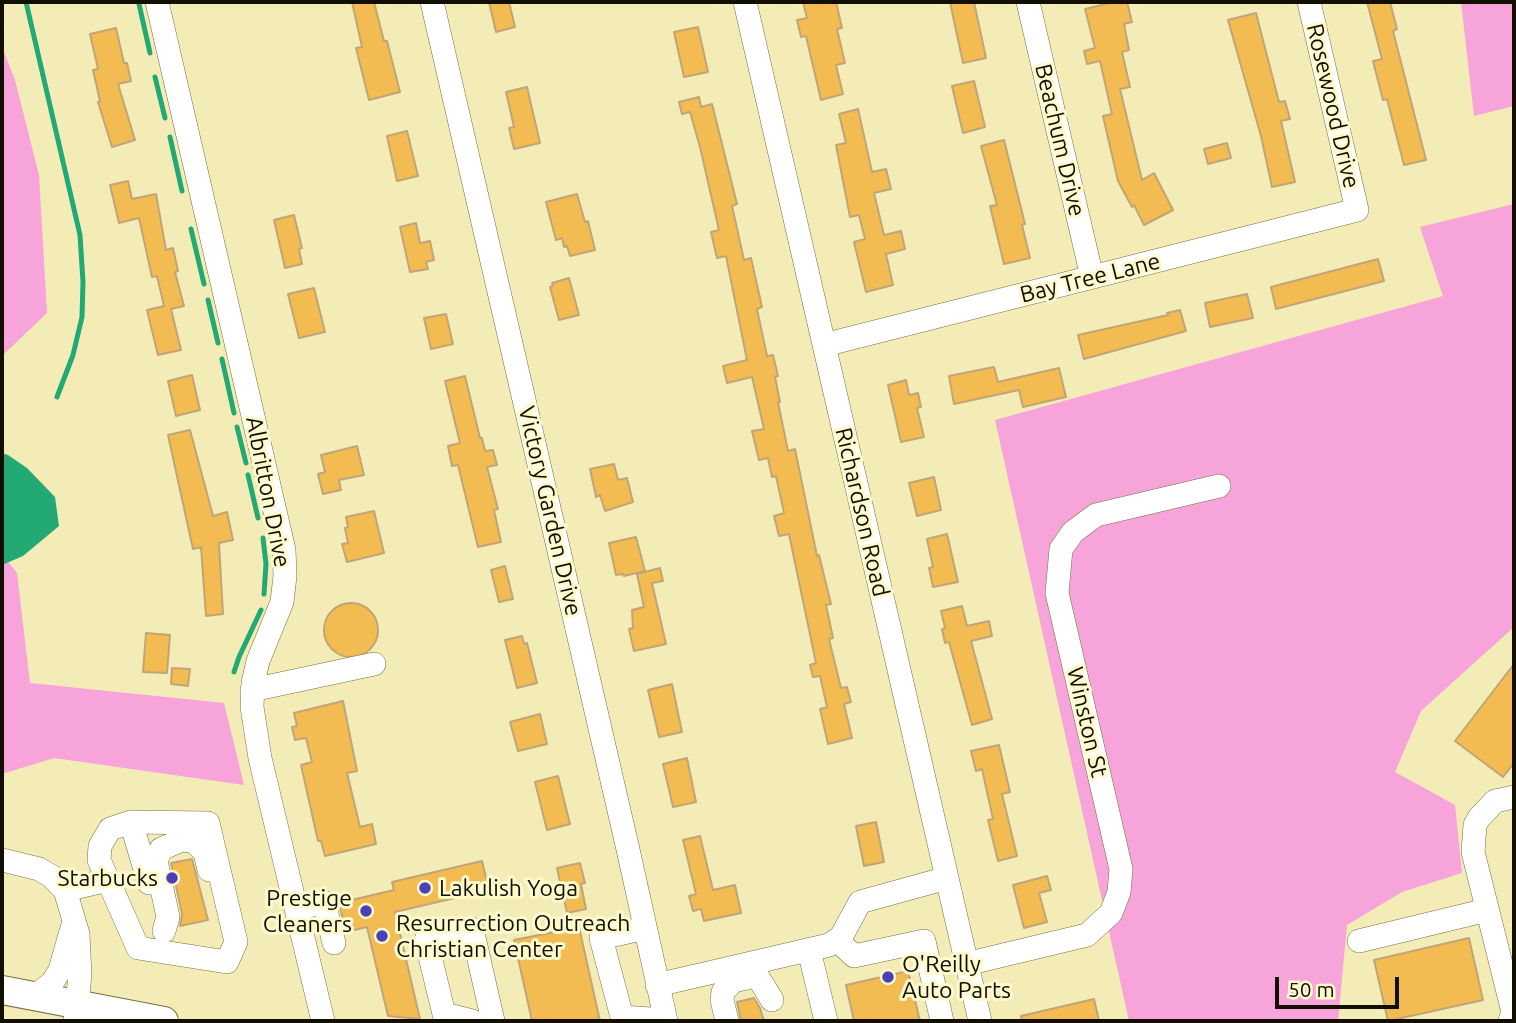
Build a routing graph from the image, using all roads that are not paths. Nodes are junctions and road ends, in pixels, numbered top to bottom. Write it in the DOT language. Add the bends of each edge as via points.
graph roads {
  1 [pos="157,2"];
  2 [pos="432,2"];
  3 [pos="745,2"];
  4 [pos="1028,2"];
  5 [pos="1309,2"];
  6 [pos="1357,210"];
  7 [pos="1092,277"];
  8 [pos="824,345"];
  9 [pos="1219,486"];
  10 [pos="374,664"];
  11 [pos="252,690"];
  12 [pos="1514,797"];
  13 [pos="131,822"];
  14 [pos="2,860"];
  15 [pos="947,878"];
  16 [pos="108,880"];
  17 [pos="65,890"];
  18 [pos="296,909"];
  19 [pos="1488,910"];
  20 [pos="74,921"];
  21 [pos="645,928"];
  22 [pos="163,931"];
  23 [pos="837,940"];
  24 [pos="1359,941"];
  25 [pos="138,948"];
  26 [pos="306,950"];
  27 [pos="809,950"];
  28 [pos="764,960"];
  29 [pos="967,964"];
  30 [pos="705,974"];
  31 [pos="657,985"];
  32 [pos="2,990"];
  33 [pos="35,996"];
  34 [pos="775,1011"];
  35 [pos="76,1013"];
  36 [pos="1512,1015"];
  37 [pos="164,1021"];
  38 [pos="323,1021"];
  39 [pos="472,1021"];
  40 [pos="494,1021"];
  41 [pos="665,1021"];
  42 [pos="716,1021"];
  43 [pos="727,1021"];
  44 [pos="826,1021"];
  45 [pos="942,1021"];
  46 [pos="979,1021"];
  1 -- 11 [label="street, Albritton Drive" via="284,550 282,603 258,661"];
  2 -- 21 [label="street, Victory Garden Drive"];
  3 -- 8 [label="street, Richardson Road"];
  4 -- 7 [label="street, Beachum Drive"];
  5 -- 6 [label="street, Rosewood Drive"];
  6 -- 7 [label="street, Bay Tree Lane"];
  7 -- 8 [label="street, Bay Tree Lane"];
  8 -- 15 [label="street, Richardson Road"];
  9 -- 29 [label="street, Winston St" via="1096,515 1073,532 1061,549 1057,593 1121,869 1119,892 1111,913 1087,935"];
  10 -- 11 [label="street"];
  11 -- 18 [label="street, Albritton Drive" via="255,729"];
  12 -- 19 [label="street" via="1496,801 1475,825 1473,852"];
  13 -- 16 [label="street" via="110,829 100,846 99,860"];
  13 -- 22 [label="street"];
  13 -- 25 [label="street" via="208,823 236,942 228,962"];
  14 -- 17 [label="street" via="39,869"];
  15 -- 23 [label="street" via="860,902"];
  15 -- 29 [label="street, Richardson Road"];
  16 -- 17 [label="street"];
  16 -- 25 [label="street"];
  17 -- 20 [label="street"];
  18 -- 26 [label="street, Albritton Drive"];
  18 -- 26 [label="street" via="324,902 344,941"];
  19 -- 24 [label="street"];
  19 -- 36 [label="street"];
  20 -- 33 [label="street" via="60,970"];
  20 -- 35 [label="street" via="80,975"];
  21 -- 31 [label="street, Victory Garden Drive"];
  21 -- 41 [label="street" via="601,938 622,1017"];
  22 -- 25 [label="street"];
  22 -- 25 [label="street" via="168,917 156,861 161,849 182,840 193,841 205,852 221,922 219,937 204,947"];
  23 -- 27 [label="street"];
  23 -- 45 [label="street" via="854,956 924,941"];
  26 -- 38 [label="street, Albritton Drive"];
  27 -- 28 [label="street"];
  27 -- 44 [label="street"];
  28 -- 30 [label="street"];
  28 -- 34 [label="street"];
  29 -- 46 [label="street, Richardson Road"];
  30 -- 31 [label="street"];
  30 -- 42 [label="street"];
  31 -- 41 [label="street, Victory Garden Drive"];
  32 -- 33 [label="main road"];
  33 -- 35 [label="main road"];
  34 -- 43 [label="street" via="758,977 751,976 733,981 723,992"];
  35 -- 37 [label="main road"];
  39 -- 40 [label="street" via="444,1014 426,940 472,929"];
}
